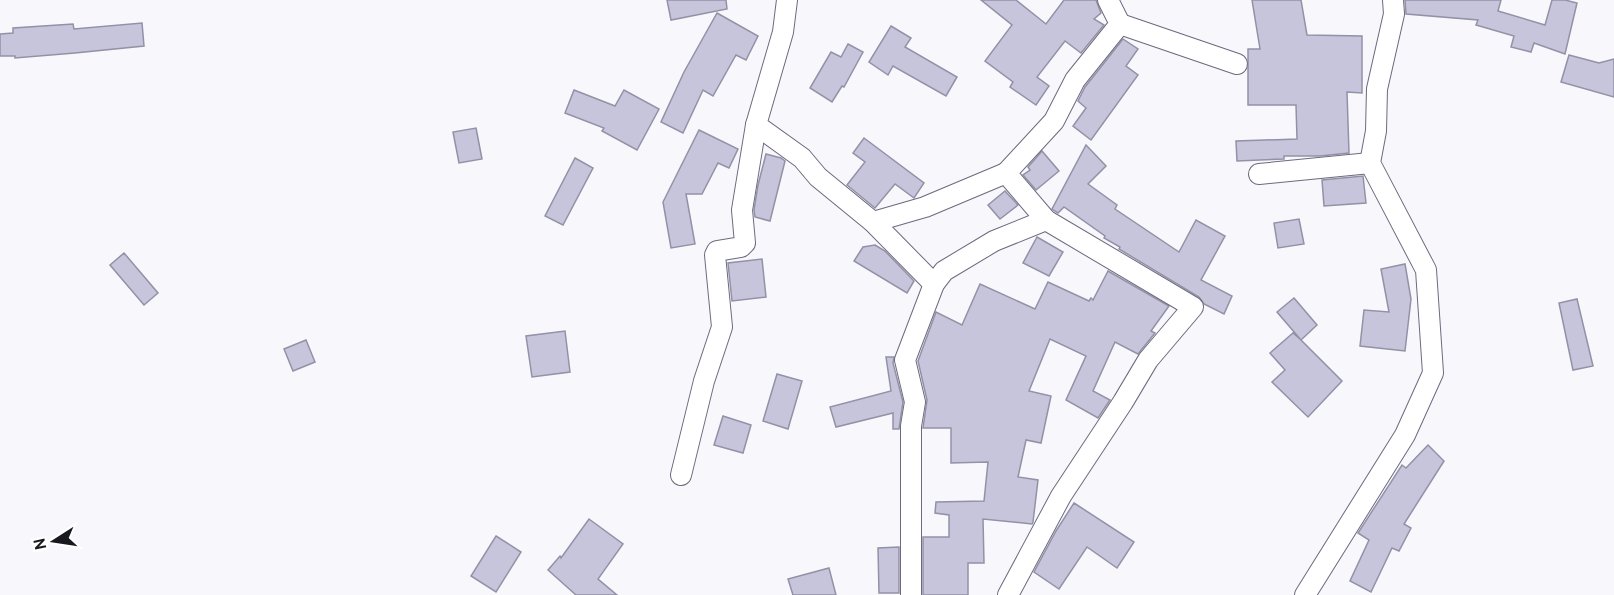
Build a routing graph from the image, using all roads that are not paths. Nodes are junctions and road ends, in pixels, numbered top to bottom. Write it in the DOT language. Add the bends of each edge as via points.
graph roads {
  1 [pos="787,0"];
  2 [pos="1108,0"];
  3 [pos="1393,0"];
  4 [pos="1120,24"];
  5 [pos="1237,64"];
  6 [pos="756,125"];
  7 [pos="1370,163"];
  8 [pos="1006,173"];
  9 [pos="1259,174"];
  10 [pos="1046,220"];
  11 [pos="873,222"];
  12 [pos="934,284"];
  13 [pos="681,475"];
  14 [pos="911,595"];
  15 [pos="1008,595"];
  16 [pos="1305,595"];
  1 -- 6 [label="street" via="783,32"];
  2 -- 4 [label="street"];
  3 -- 7 [label="street" via="1394,14 1377,89"];
  4 -- 5 [label="street"];
  4 -- 8 [label="street" via="1075,80 1054,121"];
  6 -- 11 [label="street" via="802,158 818,177"];
  6 -- 13 [label="street" via="742,210 746,243 717,251 715,255 722,327"];
  7 -- 9 [label="street"];
  7 -- 16 [label="street" via="1426,270 1433,373 1405,435"];
  8 -- 10 [label="street"];
  8 -- 11 [label="street" via="925,207"];
  10 -- 12 [label="street" via="994,241 944,271"];
  10 -- 15 [label="street" via="1193,307 1149,360 1061,496"];
  11 -- 12 [label="street"];
  12 -- 14 [label="street" via="904,360 915,402 911,426"];
}
